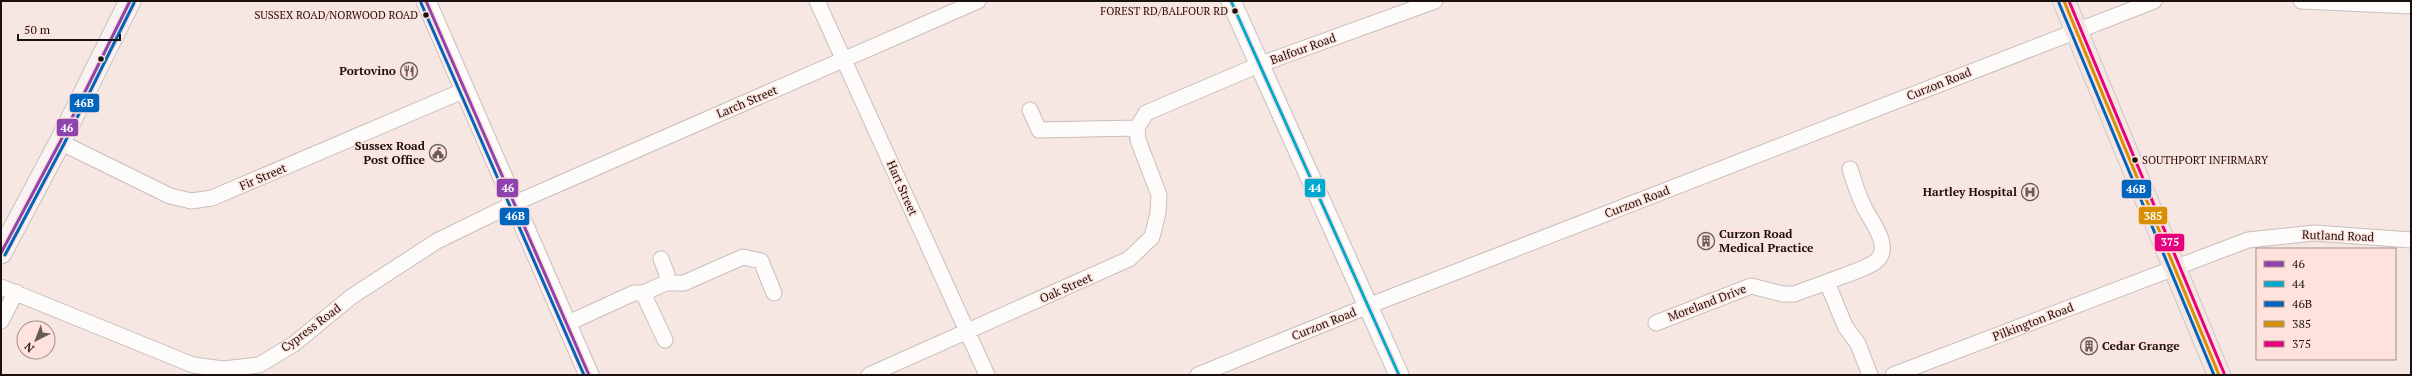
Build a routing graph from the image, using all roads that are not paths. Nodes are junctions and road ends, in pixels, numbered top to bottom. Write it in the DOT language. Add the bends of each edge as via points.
graph roads {
  1 [pos="130,1"];
  2 [pos="426,1"];
  3 [pos="817,1"];
  4 [pos="978,1"];
  5 [pos="1231,1"];
  6 [pos="1435,1"];
  7 [pos="2064,1"];
  8 [pos="2154,1"];
  9 [pos="2301,1"];
  10 [pos="2411,6"];
  11 [pos="2076,30"];
  12 [pos="844,60"];
  13 [pos="1261,64"];
  14 [pos="465,90"];
  15 [pos="1030,110"];
  16 [pos="1137,128"];
  17 [pos="60,142"];
  18 [pos="1850,170"];
  19 [pos="515,203"];
  20 [pos="2411,240"];
  21 [pos="1,253"];
  22 [pos="661,259"];
  23 [pos="2174,268"];
  24 [pos="666,282"];
  25 [pos="1827,282"];
  26 [pos="1,287"];
  27 [pos="16,292"];
  28 [pos="644,293"];
  29 [pos="774,293"];
  30 [pos="1368,306"];
  31 [pos="1,320"];
  32 [pos="1656,323"];
  33 [pos="566,324"];
  34 [pos="967,332"];
  35 [pos="665,340"];
  36 [pos="260,370"];
  37 [pos="589,375"];
  38 [pos="868,375"];
  39 [pos="987,375"];
  40 [pos="1198,375"];
  41 [pos="1399,375"];
  42 [pos="1870,375"];
  43 [pos="1893,375"];
  44 [pos="2219,375"];
  1 -- 17 [label="main road"];
  2 -- 14 [label="street"];
  3 -- 12 [label="street, Hart Street"];
  4 -- 12 [label="street, Larch Street"];
  5 -- 13 [label="street"];
  6 -- 13 [label="street, Balfour Road"];
  7 -- 11 [label="highway"];
  8 -- 11 [label="street, Curzon Road"];
  9 -- 10 [label="street"];
  11 -- 23 [label="highway"];
  11 -- 30 [label="street, Curzon Road"];
  12 -- 19 [label="street, Larch Street"];
  12 -- 34 [label="street, Hart Street"];
  13 -- 16 [label="street, Balfour Road" via="1146,112"];
  13 -- 30 [label="street"];
  14 -- 17 [label="street, Fir Street" via="212,198 191,201 170,196"];
  14 -- 19 [label="street"];
  15 -- 16 [label="street" via="1039,130"];
  16 -- 34 [label="street, Oak Street" via="1138,140 1159,195 1152,237 1129,259"];
  17 -- 21 [label="main road"];
  18 -- 25 [label="street, Moreland Drive" via="1882,244 1882,253 1875,262"];
  19 -- 33 [label="street"];
  19 -- 36 [label="street, Cypress Road" via="437,240 351,297"];
  20 -- 23 [label="street, Rutland Road" via="2314,233 2248,240"];
  22 -- 24 [label="street" via="667,274"];
  23 -- 43 [label="street, Pilkington Road"];
  23 -- 44 [label="highway"];
  24 -- 28 [label="street"];
  24 -- 29 [label="street" via="684,283 743,257 761,261"];
  25 -- 32 [label="street, Moreland Drive" via="1794,294 1783,294 1751,286"];
  25 -- 42 [label="street" via="1845,326 1858,344"];
  26 -- 27 [label="street, Cypress Road"];
  27 -- 31 [label="street"];
  27 -- 36 [label="street, Cypress Road" via="193,365"];
  28 -- 33 [label="street" via="634,293"];
  28 -- 35 [label="street"];
  30 -- 40 [label="street, Curzon Road"];
  30 -- 41 [label="street"];
  33 -- 37 [label="street"];
  34 -- 38 [label="street, Oak Street"];
  34 -- 39 [label="street, Hart Street"];
}
